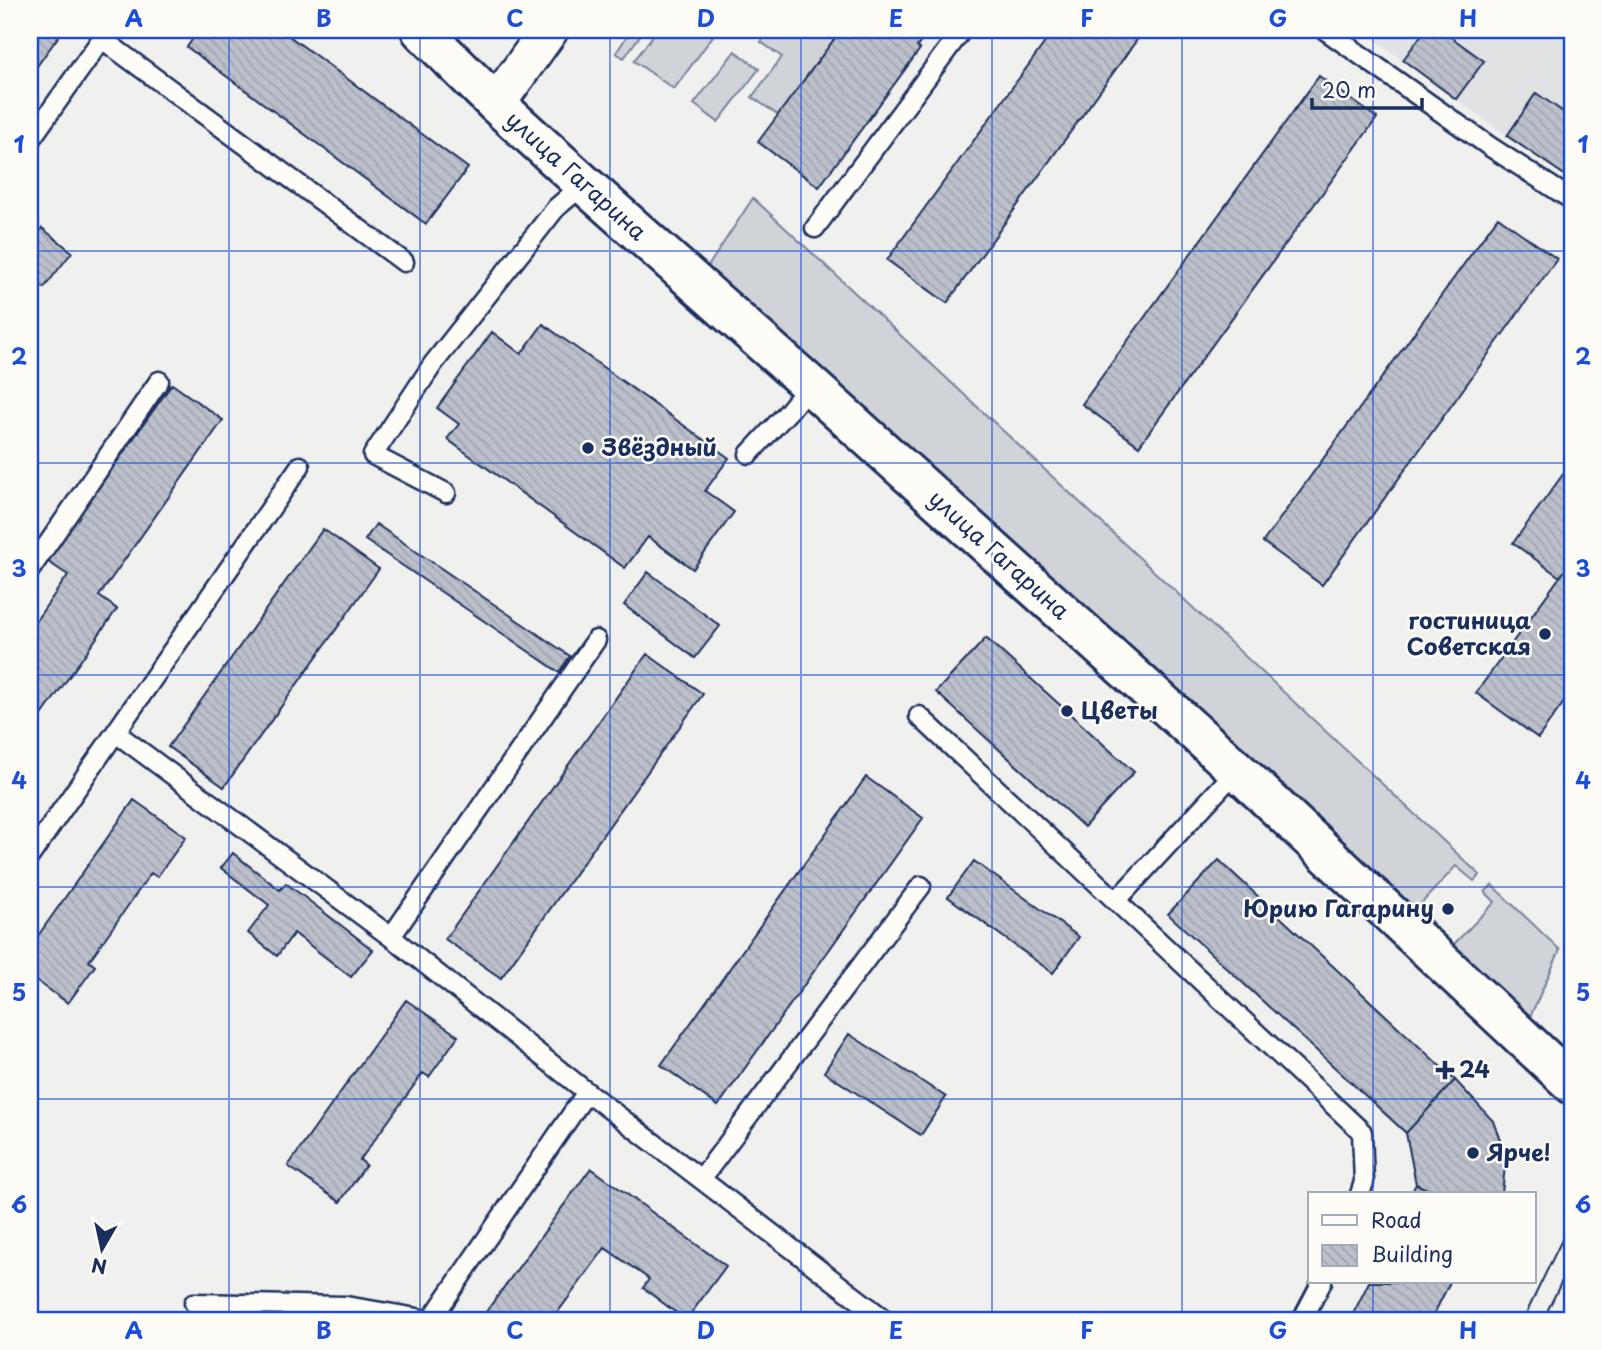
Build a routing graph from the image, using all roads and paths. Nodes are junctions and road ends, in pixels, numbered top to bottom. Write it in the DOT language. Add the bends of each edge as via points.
graph roads {
  1 [pos="421,30"];
  2 [pos="549,30"];
  3 [pos="962,30"];
  4 [pos="1325,30"];
  5 [pos="105,34"];
  6 [pos="496,104"];
  7 [pos="30,140"];
  8 [pos="584,184"];
  9 [pos="1572,200"];
  10 [pos="816,228"];
  11 [pos="404,262"];
  12 [pos="159,381"];
  13 [pos="810,385"];
  14 [pos="749,454"];
  15 [pos="300,466"];
  16 [pos="446,494"];
  17 [pos="30,570"];
  18 [pos="596,640"];
  19 [pos="919,716"];
  20 [pos="116,733"];
  21 [pos="1237,770"];
  22 [pos="30,856"];
  23 [pos="921,886"];
  24 [pos="1116,901"];
  25 [pos="391,937"];
  26 [pos="1570,1074"];
  27 [pos="587,1092"];
  28 [pos="701,1179"];
  29 [pos="1361,1192"];
  30 [pos="1321,1284"];
  31 [pos="194,1303"];
  32 [pos="430,1320"];
  33 [pos="885,1320"];
  34 [pos="1302,1320"];
  1 -- 6 [label="street, улица Гагарина"];
  2 -- 6 [label="street"];
  3 -- 10 [label="lane"];
  4 -- 9 [label="lane"];
  5 -- 7 [label="lane"];
  5 -- 11 [label="lane"];
  6 -- 8 [label="street, улица Гагарина"];
  8 -- 13 [label="street, улица Гагарина"];
  8 -- 16 [label="lane" via="556,208 433,364 373,455"];
  12 -- 17 [label="lane"];
  13 -- 14 [label="lane"];
  13 -- 21 [label="street, улица Гагарина"];
  15 -- 20 [label="lane"];
  18 -- 25 [label="lane"];
  19 -- 24 [label="lane"];
  20 -- 22 [label="lane"];
  20 -- 25 [label="lane"];
  21 -- 24 [label="lane"];
  21 -- 26 [label="street, улица Гагарина"];
  23 -- 28 [label="lane"];
  24 -- 29 [label="lane" via="1362,1132"];
  25 -- 27 [label="lane"];
  27 -- 28 [label="lane"];
  27 -- 32 [label="lane"];
  28 -- 33 [label="lane"];
  30 -- 34 [label="lane"];
  31 -- 32 [label="lane" via="346,1306"];
}
